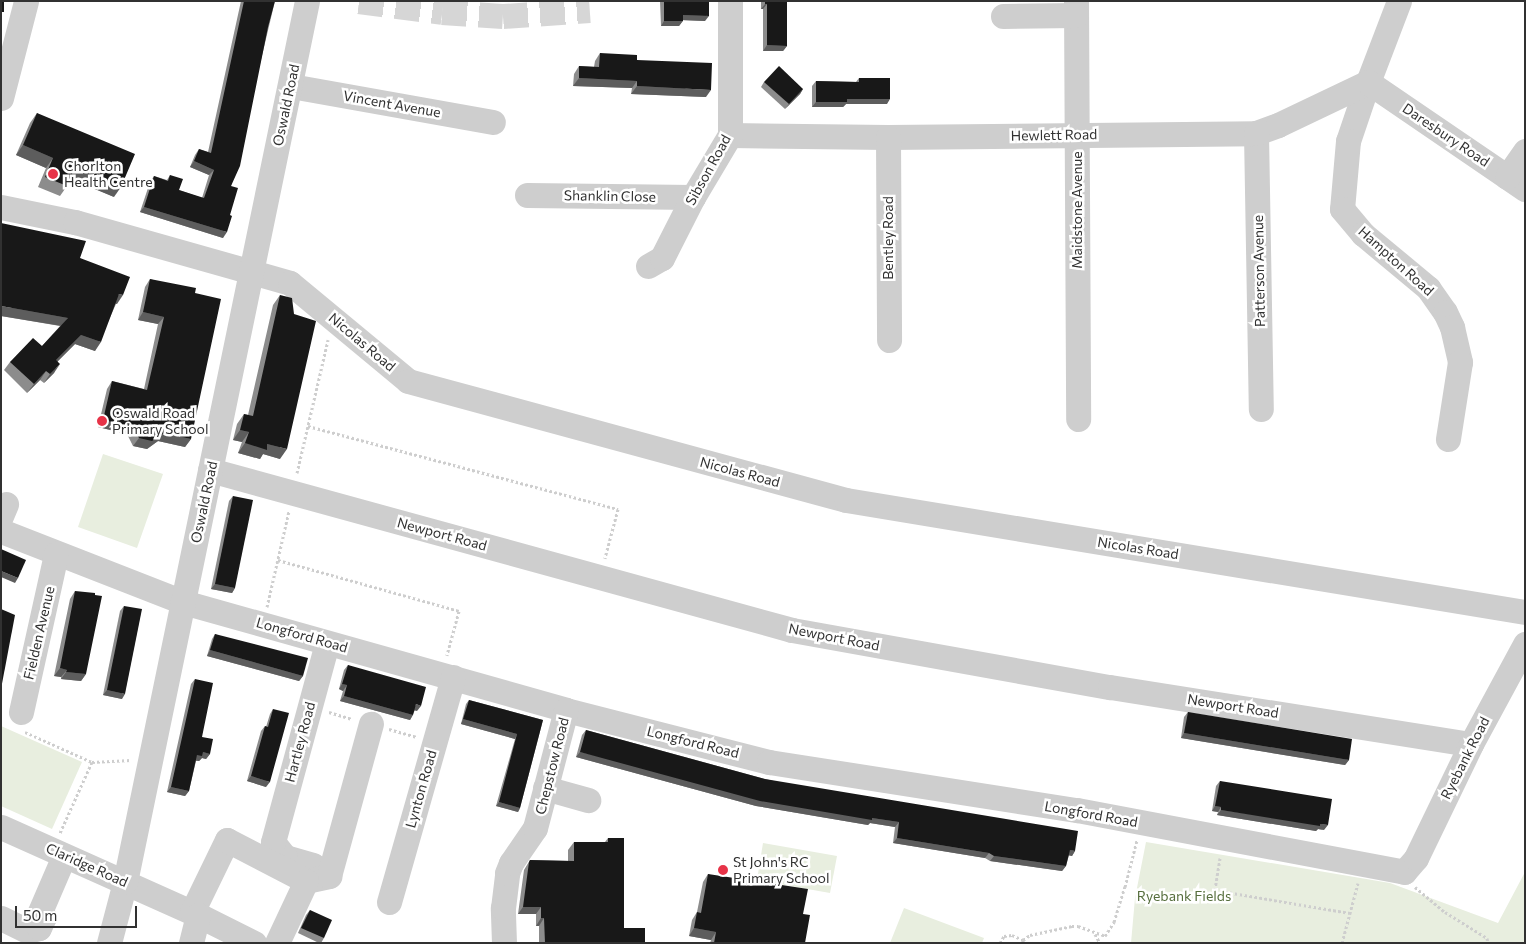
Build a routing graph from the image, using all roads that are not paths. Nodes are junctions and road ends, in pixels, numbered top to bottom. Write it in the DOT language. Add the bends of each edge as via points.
graph roads {
  1 [pos="26,1"];
  2 [pos="307,1"];
  3 [pos="730,1"];
  4 [pos="1399,1"];
  5 [pos="1076,8"];
  6 [pos="1003,16"];
  7 [pos="1368,82"];
  8 [pos="291,86"];
  9 [pos="1,98"];
  10 [pos="493,122"];
  11 [pos="1256,132"];
  12 [pos="730,135"];
  13 [pos="1077,135"];
  14 [pos="888,137"];
  15 [pos="1525,151"];
  16 [pos="1516,183"];
  17 [pos="527,194"];
  18 [pos="693,197"];
  19 [pos="1,207"];
  20 [pos="648,266"];
  21 [pos="251,272"];
  22 [pos="889,340"];
  23 [pos="1261,409"];
  24 [pos="1078,419"];
  25 [pos="1448,439"];
  26 [pos="210,470"];
  27 [pos="1,531"];
  28 [pos="56,554"];
  29 [pos="183,602"];
  30 [pos="1525,612"];
  31 [pos="327,643"];
  32 [pos="1525,644"];
  33 [pos="447,675"];
  34 [pos="566,710"];
  35 [pos="19,720"];
  36 [pos="371,724"];
  37 [pos="1471,744"];
  38 [pos="544,788"];
  39 [pos="588,800"];
  40 [pos="1,827"];
  41 [pos="271,852"];
  42 [pos="58,853"];
  43 [pos="1404,872"];
  44 [pos="306,881"];
  45 [pos="125,882"];
  46 [pos="389,902"];
  47 [pos="195,914"];
  48 [pos="1,918"];
  49 [pos="29,929"];
  50 [pos="109,943"];
  51 [pos="191,943"];
  52 [pos="254,943"];
  53 [pos="277,943"];
  54 [pos="504,943"];
  1 -- 9 [label="street"];
  2 -- 8 [label="street, Oswald Road"];
  3 -- 12 [label="street, Sibson Road"];
  4 -- 7 [label="street, Hampton Road"];
  5 -- 6 [label="street"];
  5 -- 13 [label="street, Maidstone Avenue"];
  7 -- 11 [label="street, Hewlett Road" via="1278,125"];
  7 -- 16 [label="street, Daresbury Road"];
  7 -- 25 [label="street, Hampton Road" via="1348,141 1342,209 1363,234 1428,288 1446,312 1460,362"];
  8 -- 10 [label="street, Vincent Avenue"];
  8 -- 21 [label="street, Oswald Road"];
  11 -- 13 [label="street, Hewlett Road"];
  11 -- 23 [label="street, Patterson Avenue"];
  12 -- 14 [label="street, Hewlett Road"];
  12 -- 18 [label="street, Sibson Road"];
  13 -- 14 [label="street, Hewlett Road"];
  13 -- 24 [label="street, Maidstone Avenue"];
  14 -- 22 [label="street, Bentley Road"];
  15 -- 16 [label="street"];
  17 -- 18 [label="street, Shanklin Close"];
  18 -- 20 [label="street, Sibson Road" via="662,258"];
  19 -- 21 [label="street, Nicolas Road" via="74,222"];
  21 -- 26 [label="street, Oswald Road"];
  21 -- 30 [label="street, Nicolas Road" via="290,283 408,381 846,500"];
  26 -- 29 [label="street, Oswald Road"];
  26 -- 37 [label="street, Newport Road" via="792,630 1100,685"];
  27 -- 28 [label="street, Longford Road"];
  28 -- 29 [label="street, Longford Road"];
  28 -- 35 [label="street, Fielden Avenue"];
  29 -- 31 [label="street, Longford Road"];
  29 -- 45 [label="street, Oswald Road"];
  31 -- 33 [label="street, Longford Road"];
  31 -- 41 [label="street, Hartley Road"];
  32 -- 37 [label="street, Ryebank Road"];
  33 -- 34 [label="street, Longford Road"];
  33 -- 46 [label="street, Lynton Road"];
  34 -- 38 [label="street, Chepstow Road"];
  34 -- 43 [label="street, Longford Road" via="769,762 1140,822"];
  36 -- 44 [label="street" via="329,876"];
  37 -- 43 [label="street, Ryebank Road" via="1416,858"];
  38 -- 39 [label="street"];
  38 -- 54 [label="street, Chepstow Road" via="532,835 511,863 507,874 503,908"];
  40 -- 42 [label="street, Claridge Road"];
  41 -- 44 [label="street" via="313,865"];
  41 -- 47 [label="street" via="227,840"];
  42 -- 45 [label="street, Claridge Road"];
  42 -- 49 [label="street"];
  44 -- 53 [label="street"];
  45 -- 47 [label="street, Claridge Road"];
  45 -- 50 [label="street, Oswald Road"];
  47 -- 51 [label="street"];
  47 -- 52 [label="street, Claridge Road"];
  48 -- 49 [label="street"];
}
